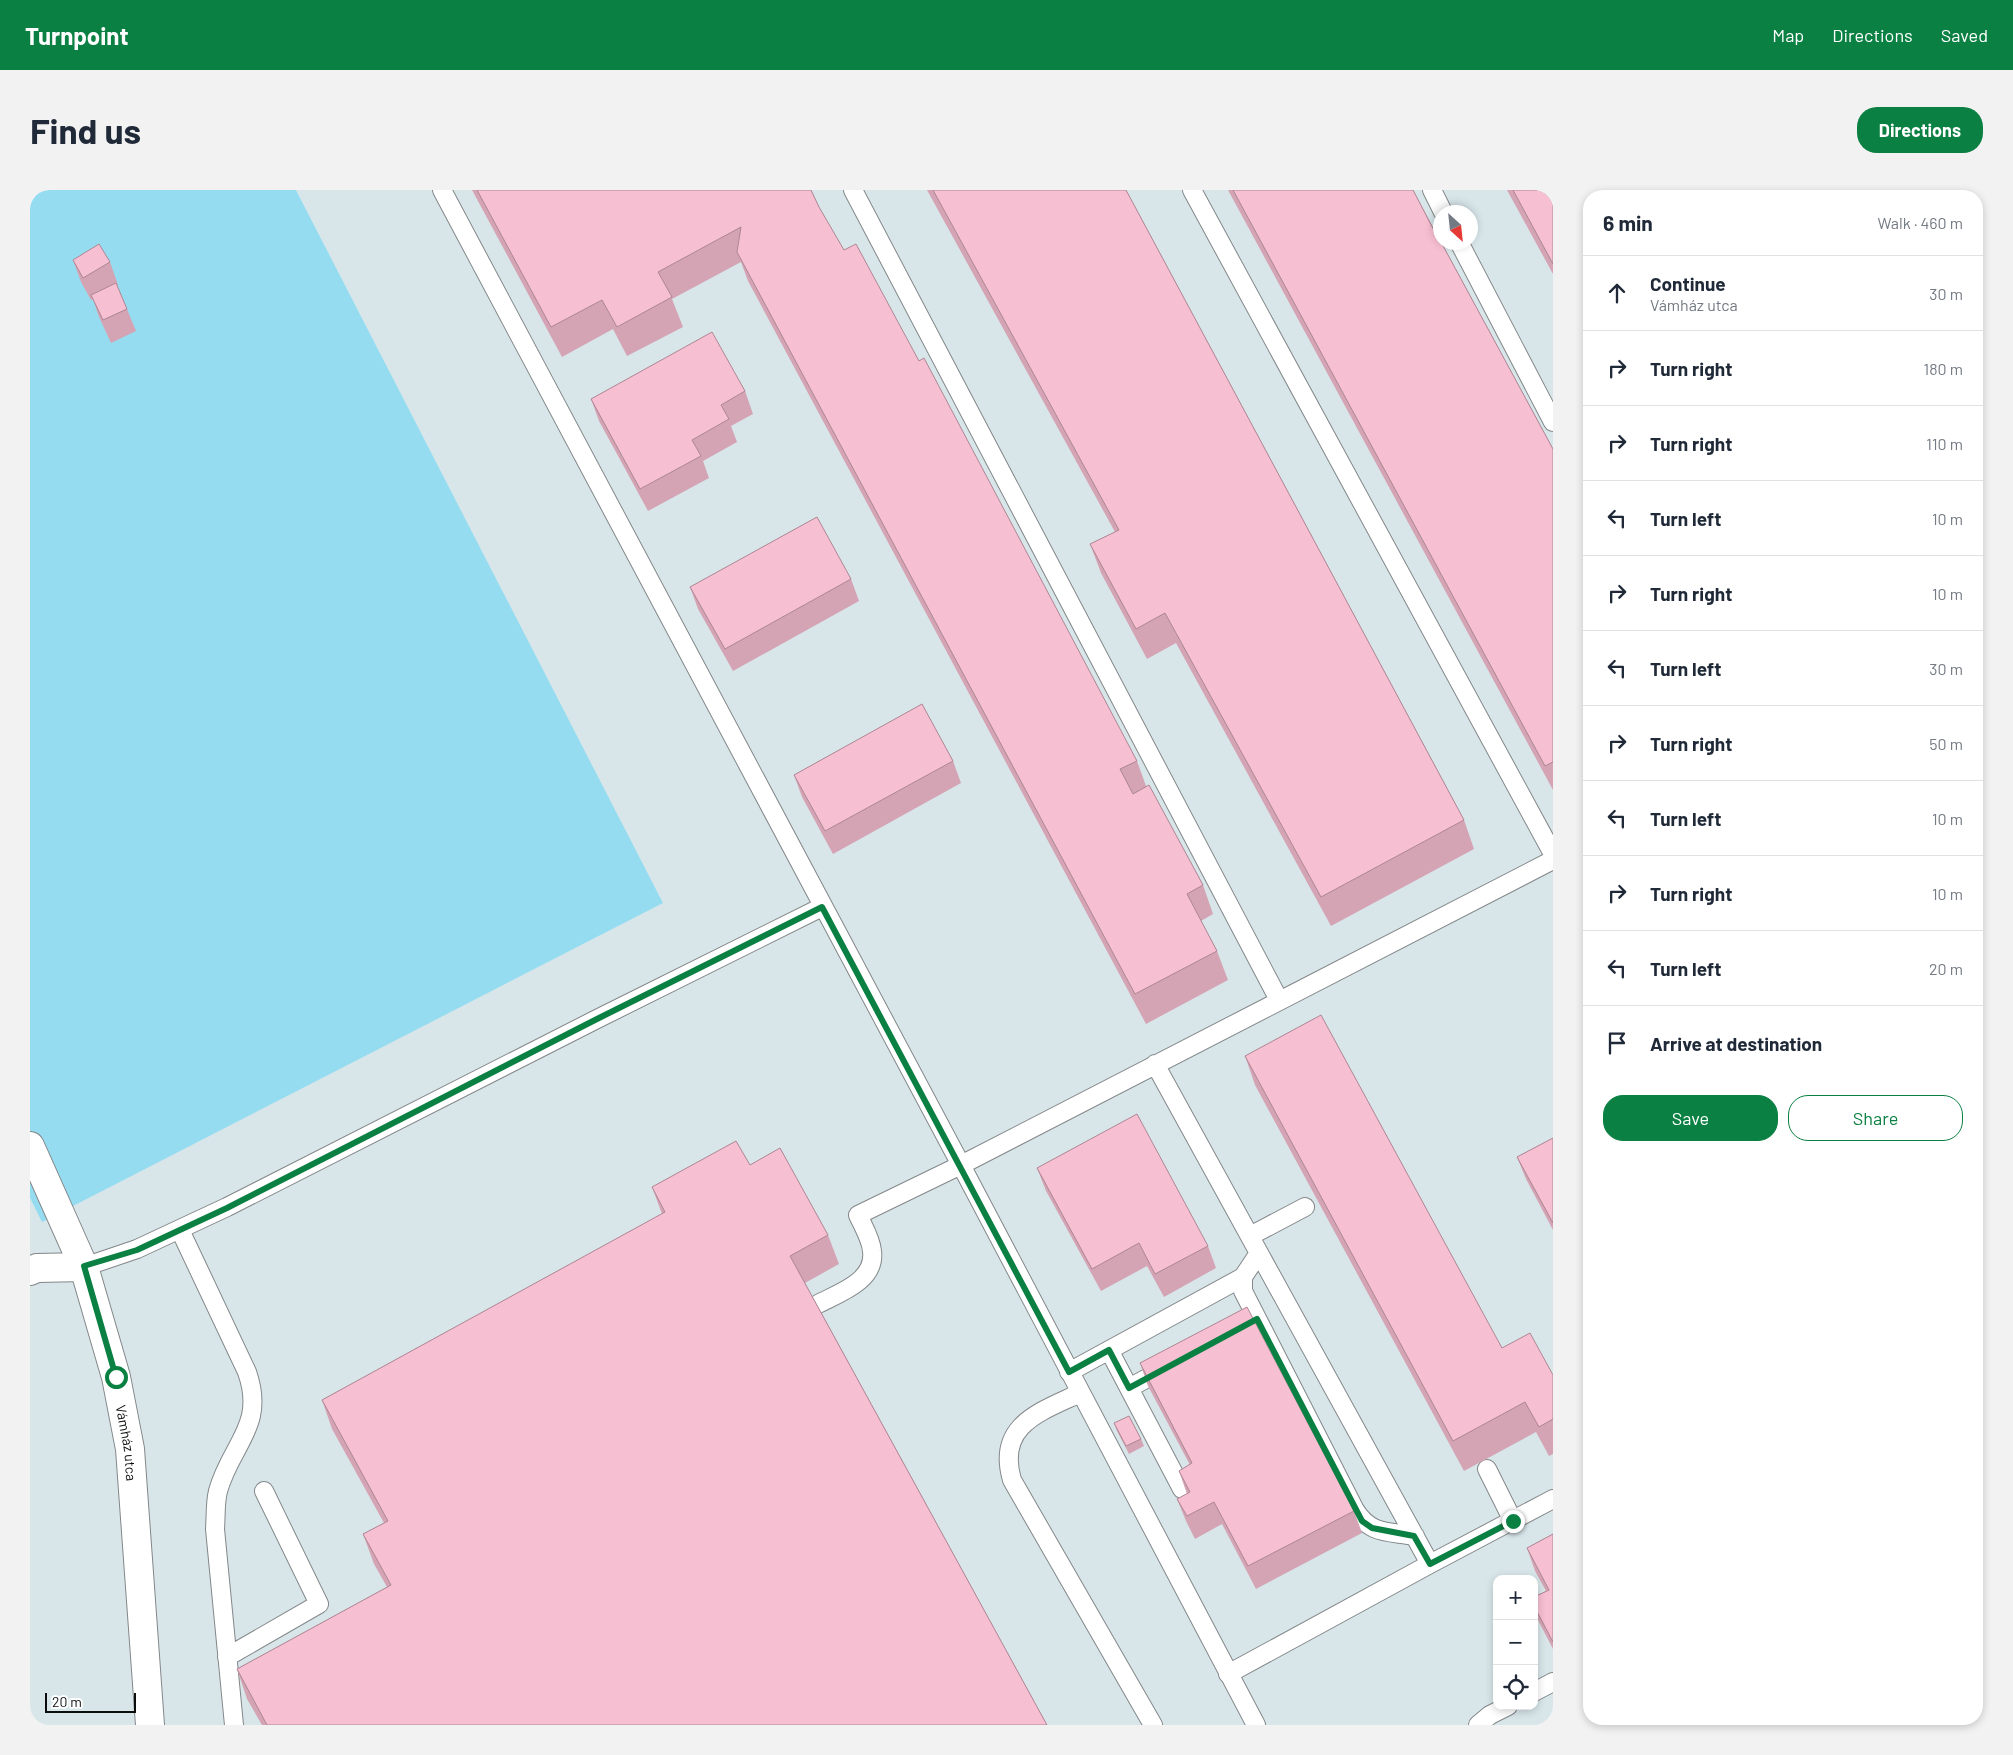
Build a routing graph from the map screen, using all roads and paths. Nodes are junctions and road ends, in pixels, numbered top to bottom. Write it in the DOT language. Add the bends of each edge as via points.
graph roads {
  1 [pos="442,190"];
  2 [pos="853,190"];
  3 [pos="1192,190"];
  4 [pos="1432,190"];
  5 [pos="1440,205"];
  6 [pos="1463,250"];
  7 [pos="1553,422"];
  8 [pos="1553,854"];
  9 [pos="1553,860"];
  10 [pos="822,907"];
  11 [pos="1279,1000"];
  12 [pos="1155,1064"];
  13 [pos="30,1146"];
  14 [pos="961,1165"];
  15 [pos="1305,1207"];
  16 [pos="180,1230"];
  17 [pos="1250,1236"];
  18 [pos="1259,1253"];
  19 [pos="84,1266"];
  20 [pos="30,1271"];
  21 [pos="1243,1277"];
  22 [pos="818,1304"];
  23 [pos="1257,1319"];
  24 [pos="1240,1328"];
  25 [pos="1109,1350"];
  26 [pos="1180,1360"];
  27 [pos="1069,1372"];
  28 [pos="1129,1388"];
  29 [pos="1080,1393"];
  30 [pos="1487,1469"];
  31 [pos="1182,1489"];
  32 [pos="264,1491"];
  33 [pos="1553,1499"];
  34 [pos="1513,1521"];
  35 [pos="1414,1536"];
  36 [pos="1430,1564"];
  37 [pos="227,1657"];
  38 [pos="1228,1674"];
  39 [pos="1553,1682"];
  40 [pos="1538,1690"];
  41 [pos="1500,1710"];
  42 [pos="150,1725"];
  43 [pos="234,1725"];
  44 [pos="1153,1725"];
  45 [pos="1256,1725"];
  46 [pos="1478,1725"];
  1 -- 10 [label="lane"];
  2 -- 11 [label="lane"];
  3 -- 8 [label="lane"];
  4 -- 5 [label="lane"];
  6 -- 7 [label="lane"];
  9 -- 11 [label="lane"];
  10 -- 14 [label="lane"];
  10 -- 16 [label="lane"];
  11 -- 12 [label="lane"];
  12 -- 14 [label="lane"];
  12 -- 17 [label="lane"];
  13 -- 19 [label="street, Vámház utca"];
  14 -- 22 [label="lane" via="858,1215 872,1248 870,1267 859,1283"];
  14 -- 27 [label="lane"];
  15 -- 17 [label="lane"];
  16 -- 19 [label="lane" via="137,1250"];
  16 -- 37 [label="lane" via="247,1372 253,1393 246,1433 224,1474 216,1503"];
  17 -- 18 [label="lane"];
  18 -- 21 [label="lane"];
  18 -- 35 [label="lane"];
  19 -- 20 [label="street"];
  19 -- 42 [label="street, Vámház utca" via="116,1377 130,1449"];
  21 -- 23 [label="lane" via="1243,1291"];
  21 -- 25 [label="lane"];
  23 -- 24 [label="lane"];
  23 -- 35 [label="lane" via="1362,1521 1372,1528"];
  25 -- 27 [label="lane"];
  25 -- 28 [label="lane"];
  26 -- 28 [label="lane"];
  27 -- 29 [label="lane"];
  28 -- 31 [label="lane"];
  29 -- 38 [label="lane"];
  29 -- 44 [label="lane" via="1039,1413 1018,1428 1009,1450 1009,1469 1017,1489"];
  30 -- 34 [label="lane"];
  32 -- 37 [label="lane" via="319,1604"];
  33 -- 34 [label="lane"];
  34 -- 36 [label="lane"];
  35 -- 36 [label="lane"];
  36 -- 38 [label="lane"];
  37 -- 43 [label="lane"];
  38 -- 45 [label="lane"];
  39 -- 40 [label="lane"];
  41 -- 46 [label="lane"];
}
